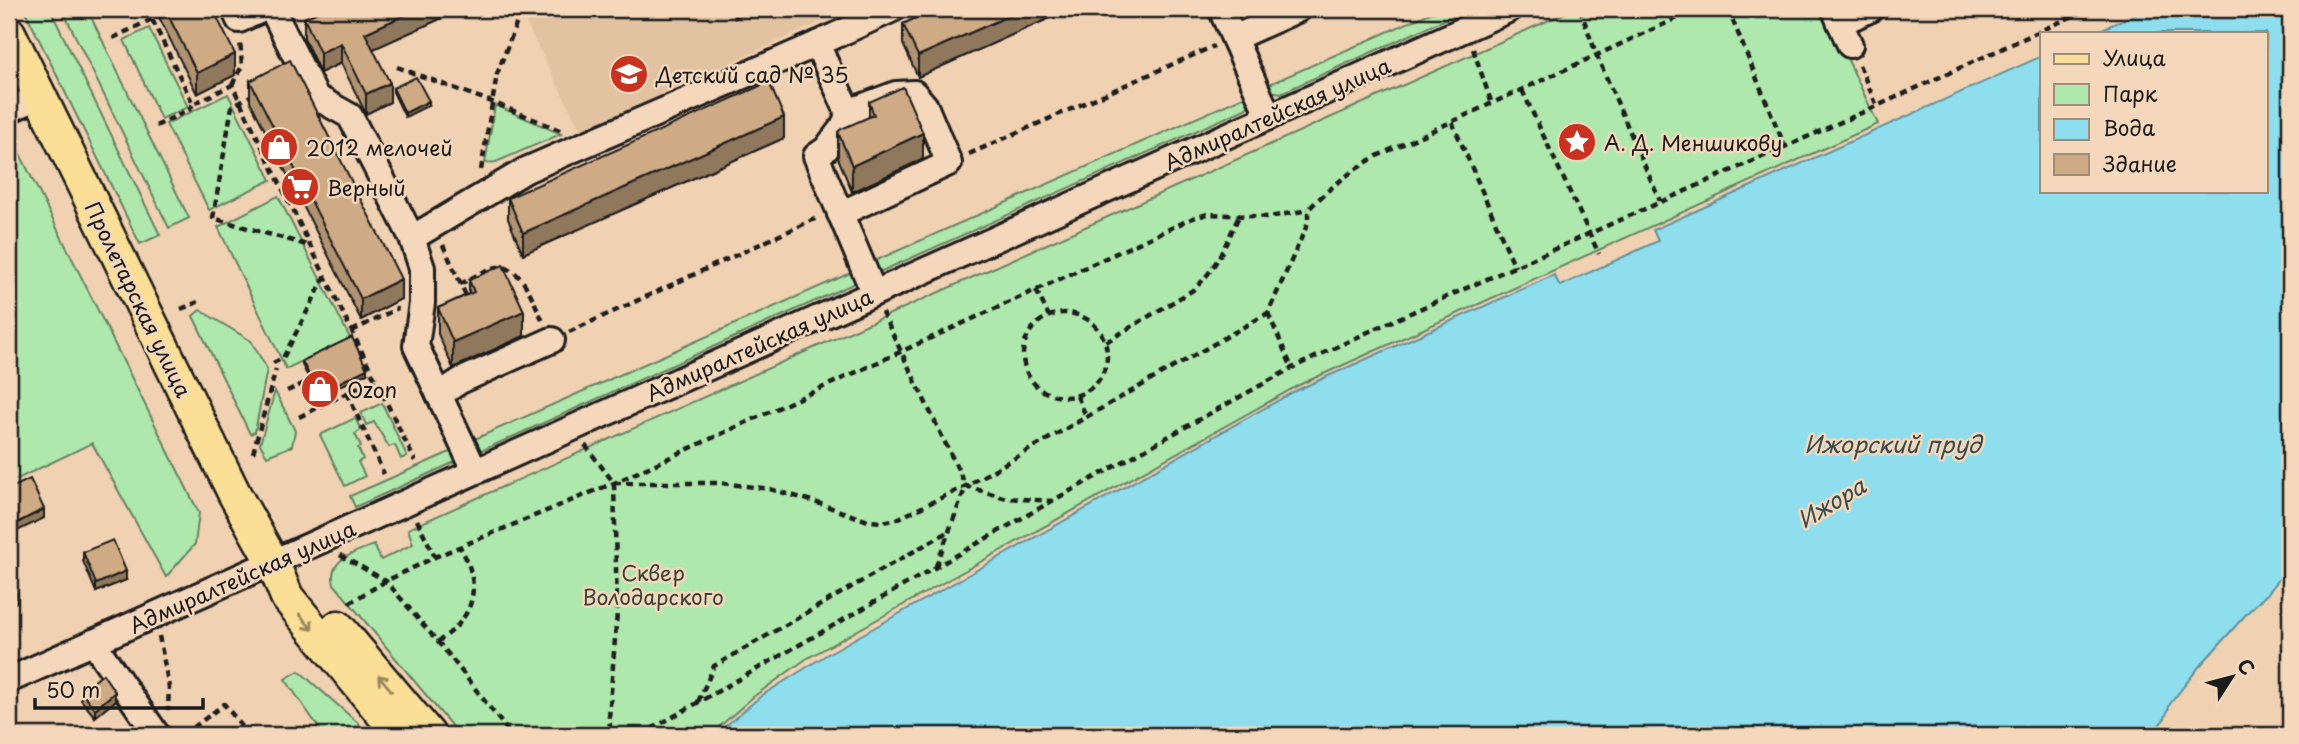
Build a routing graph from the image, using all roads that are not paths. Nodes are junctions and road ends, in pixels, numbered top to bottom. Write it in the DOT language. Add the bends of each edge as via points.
graph roads {
  1 [pos="264,9"];
  2 [pos="272,9"];
  3 [pos="893,9"];
  4 [pos="1221,9"];
  5 [pos="1298,9"];
  6 [pos="1871,9"];
  7 [pos="1495,12"];
  8 [pos="236,14"];
  9 [pos="1842,26"];
  10 [pos="9,33"];
  11 [pos="1234,38"];
  12 [pos="817,44"];
  13 [pos="40,96"];
  14 [pos="9,110"];
  15 [pos="848,112"];
  16 [pos="1269,117"];
  17 [pos="840,214"];
  18 [pos="412,238"];
  19 [pos="878,302"];
  20 [pos="552,340"];
  21 [pos="439,395"];
  22 [pos="475,471"];
  23 [pos="273,563"];
  24 [pos="93,642"];
  25 [pos="9,680"];
  26 [pos="157,735"];
  27 [pos="400,735"];
  28 [pos="429,735"];
  1 -- 8 [label="street"];
  2 -- 18 [label="street" via="316,97 350,116"];
  3 -- 12 [label="street"];
  4 -- 11 [label="street"];
  5 -- 11 [label="street"];
  6 -- 9 [label="street"];
  7 -- 16 [label="street, Адмиралтейская улица"];
  10 -- 13 [label="main road, Пролетарская улица"];
  11 -- 16 [label="street"];
  12 -- 15 [label="street"];
  12 -- 18 [label="street" via="526,170"];
  13 -- 14 [label="street"];
  13 -- 23 [label="main road, Пролетарская улица" via="235,495"];
  15 -- 17 [label="street" via="827,149 816,156"];
  15 -- 17 [label="street" via="896,94 915,93 949,163"];
  16 -- 19 [label="street, Адмиралтейская улица"];
  17 -- 19 [label="street"];
  18 -- 21 [label="street" via="422,268 416,346"];
  19 -- 22 [label="street, Адмиралтейская улица"];
  20 -- 21 [label="street"];
  21 -- 22 [label="street"];
  22 -- 23 [label="street, Адмиралтейская улица"];
  23 -- 24 [label="street, Адмиралтейская улица"];
  23 -- 27 [label="main road, Пролетарская улица, one-way" via="287,597"];
  28 -- 23 [label="main road, Пролетарская улица, one-way" via="305,585"];
  24 -- 25 [label="street, Адмиралтейская улица"];
  24 -- 26 [label="street"];
}
